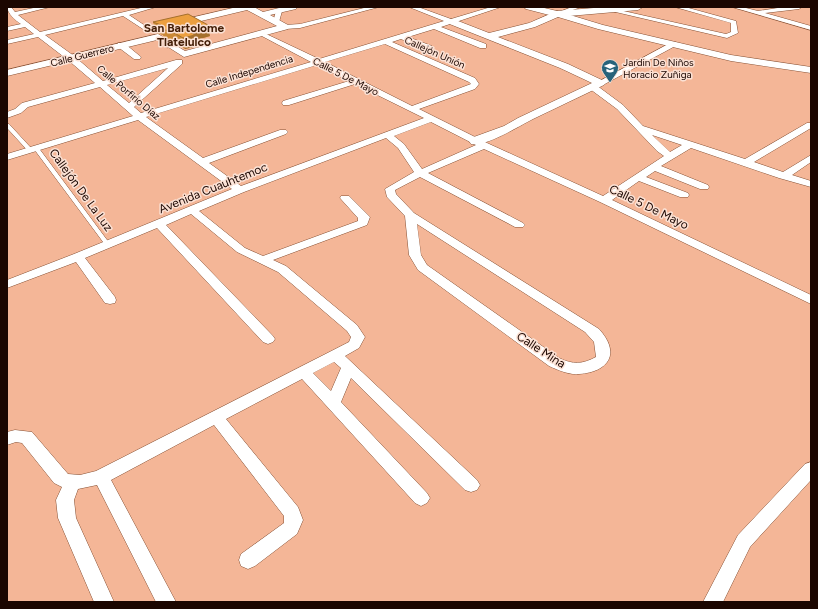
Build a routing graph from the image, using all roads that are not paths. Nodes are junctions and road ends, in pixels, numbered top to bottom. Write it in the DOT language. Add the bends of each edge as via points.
graph roads {
  1 [pos="8,7"];
  2 [pos="47,7"];
  3 [pos="153,7"];
  4 [pos="248,7"];
  5 [pos="293,7"];
  6 [pos="376,7"];
  7 [pos="412,7"];
  8 [pos="498,7"];
  9 [pos="529,7"];
  10 [pos="578,7"];
  11 [pos="638,7"];
  12 [pos="678,7"];
  13 [pos="735,7"];
  14 [pos="799,7"];
  15 [pos="610,10"];
  16 [pos="279,11"];
  17 [pos="754,12"];
  18 [pos="124,14"];
  19 [pos="557,14"];
  20 [pos="261,15"];
  21 [pos="16,16"];
  22 [pos="7,20"];
  23 [pos="450,21"];
  24 [pos="280,24"];
  25 [pos="26,25"];
  26 [pos="433,26"];
  27 [pos="811,28"];
  28 [pos="7,29"];
  29 [pos="260,33"];
  30 [pos="38,34"];
  31 [pos="160,35"];
  32 [pos="401,36"];
  33 [pos="489,36"];
  34 [pos="469,40"];
  35 [pos="385,41"];
  36 [pos="7,42"];
  37 [pos="675,44"];
  38 [pos="121,45"];
  39 [pos="483,46"];
  40 [pos="429,48"];
  41 [pos="184,54"];
  42 [pos="137,57"];
  43 [pos="71,58"];
  44 [pos="318,61"];
  45 [pos="179,62"];
  46 [pos="811,70"];
  47 [pos="7,73"];
  48 [pos="356,81"];
  49 [pos="100,83"];
  50 [pos="596,85"];
  51 [pos="286,103"];
  52 [pos="129,107"];
  53 [pos="412,109"];
  54 [pos="7,115"];
  55 [pos="140,117"];
  56 [pos="430,119"];
  57 [pos="7,125"];
  58 [pos="810,125"];
  59 [pos="640,128"];
  60 [pos="283,132"];
  61 [pos="388,135"];
  62 [pos="480,143"];
  63 [pos="691,144"];
  64 [pos="33,149"];
  65 [pos="670,156"];
  66 [pos="7,157"];
  67 [pos="811,158"];
  68 [pos="201,162"];
  69 [pos="747,162"];
  70 [pos="654,166"];
  71 [pos="420,172"];
  72 [pos="783,176"];
  73 [pos="638,177"];
  74 [pos="811,184"];
  75 [pos="704,187"];
  76 [pos="240,190"];
  77 [pos="684,195"];
  78 [pos="346,198"];
  79 [pos="604,200"];
  80 [pos="192,210"];
  81 [pos="410,215"];
  82 [pos="159,224"];
  83 [pos="518,225"];
  84 [pos="108,245"];
  85 [pos="78,257"];
  86 [pos="262,260"];
  87 [pos="7,284"];
  88 [pos="110,300"];
  89 [pos="811,300"];
  90 [pos="268,339"];
  91 [pos="336,354"];
  92 [pos="349,367"];
  93 [pos="303,371"];
  94 [pos="333,403"];
  95 [pos="216,417"];
  96 [pos="7,439"];
  97 [pos="811,469"];
  98 [pos="101,477"];
  99 [pos="72,482"];
  100 [pos="471,485"];
  101 [pos="421,498"];
  102 [pos="248,560"];
  103 [pos="104,602"];
  104 [pos="166,602"];
  105 [pos="713,602"];
  1 -- 21 [label="street, Calle Porfirio Díaz"];
  2 -- 21 [label="street"];
  3 -- 18 [label="street"];
  4 -- 20 [label="street"];
  4 -- 31 [label="street, Calle Guerrero"];
  5 -- 16 [label="street"];
  6 -- 24 [label="street" via="297,27"];
  7 -- 23 [label="street"];
  8 -- 23 [label="street, Calle Independencia"];
  9 -- 19 [label="main road"];
  10 -- 19 [label="street"];
  11 -- 15 [label="main road"];
  12 -- 15 [label="street" via="734,22 734,33 727,36"];
  13 -- 17 [label="street"];
  14 -- 17 [label="street"];
  15 -- 19 [label="main road"];
  16 -- 20 [label="street"];
  16 -- 24 [label="street"];
  17 -- 27 [label="street"];
  18 -- 30 [label="street"];
  18 -- 31 [label="street"];
  19 -- 33 [label="street" via="531,26"];
  19 -- 37 [label="street"];
  20 -- 24 [label="street"];
  21 -- 22 [label="street"];
  21 -- 25 [label="street, Calle Porfirio Díaz"];
  23 -- 26 [label="street, Calle Independencia"];
  23 -- 33 [label="street"];
  24 -- 29 [label="street"];
  25 -- 28 [label="street"];
  25 -- 30 [label="street, Calle Porfirio Díaz"];
  26 -- 32 [label="street, Calle Independencia"];
  26 -- 34 [label="street"];
  29 -- 41 [label="street"];
  29 -- 44 [label="street, Calle 5 De Mayo"];
  30 -- 36 [label="street"];
  30 -- 43 [label="street, Calle Porfirio Díaz"];
  31 -- 38 [label="street, Calle Guerrero"];
  31 -- 41 [label="street"];
  32 -- 35 [label="street, Calle Independencia"];
  32 -- 40 [label="street"];
  33 -- 34 [label="street"];
  33 -- 50 [label="street" via="564,66"];
  34 -- 39 [label="street"];
  35 -- 44 [label="street, Calle Independencia"];
  35 -- 53 [label="street, Callejón Unión" via="472,80 475,84"];
  37 -- 46 [label="street" via="731,58"];
  37 -- 50 [label="street"];
  38 -- 42 [label="street"];
  38 -- 43 [label="street, Calle Guerrero"];
  41 -- 45 [label="street"];
  43 -- 47 [label="street, Calle Guerrero"];
  43 -- 49 [label="street, Calle Porfirio Díaz"];
  44 -- 48 [label="street, Calle 5 De Mayo"];
  44 -- 55 [label="street, Calle Independencia"];
  45 -- 49 [label="street"];
  45 -- 52 [label="street"];
  48 -- 51 [label="street"];
  48 -- 53 [label="street, Calle 5 De Mayo"];
  49 -- 52 [label="street, Calle Porfirio Díaz"];
  49 -- 54 [label="street" via="25,104 18,111"];
  50 -- 59 [label="street"];
  50 -- 62 [label="street"];
  52 -- 55 [label="street, Calle Porfirio Díaz"];
  53 -- 56 [label="street, Calle 5 De Mayo"];
  55 -- 64 [label="street, Calle Independencia"];
  55 -- 68 [label="street, Calle Porfirio Díaz"];
  56 -- 61 [label="street, Avenida Cuauhtemoc"];
  56 -- 62 [label="street, Calle 5 De Mayo"];
  57 -- 64 [label="lane, Callejón De La Luz"];
  58 -- 69 [label="street"];
  59 -- 63 [label="street"];
  59 -- 65 [label="street"];
  60 -- 68 [label="street"];
  61 -- 71 [label="street"];
  61 -- 76 [label="street, Avenida Cuauhtemoc"];
  62 -- 71 [label="street"];
  62 -- 79 [label="street, Calle 5 De Mayo"];
  63 -- 65 [label="street"];
  63 -- 69 [label="street"];
  64 -- 66 [label="street, Calle Independencia"];
  64 -- 84 [label="lane, Callejón De La Luz"];
  65 -- 70 [label="street"];
  67 -- 72 [label="street"];
  68 -- 76 [label="street, Calle Porfirio Díaz"];
  69 -- 72 [label="street"];
  70 -- 73 [label="street"];
  70 -- 75 [label="street"];
  71 -- 81 [label="street, Calle Mina" via="391,187 391,195"];
  71 -- 83 [label="street"];
  72 -- 74 [label="street"];
  73 -- 77 [label="street"];
  73 -- 79 [label="street"];
  76 -- 80 [label="street, Avenida Cuauhtemoc"];
  78 -- 86 [label="street" via="364,217 363,222"];
  79 -- 89 [label="street, Calle 5 De Mayo"];
  80 -- 82 [label="street, Avenida Cuauhtemoc"];
  80 -- 86 [label="street" via="235,247"];
  81 -- 81 [label="street, Calle Mina" via="415,255 422,267 554,362 565,367 581,369 603,359 604,348 598,335 590,328"];
  82 -- 84 [label="street, Avenida Cuauhtemoc"];
  82 -- 90 [label="street"];
  84 -- 85 [label="street, Avenida Cuauhtemoc"];
  85 -- 87 [label="street, Avenida Cuauhtemoc"];
  85 -- 88 [label="street"];
  86 -- 91 [label="street" via="282,269 357,333 354,345"];
  91 -- 92 [label="street"];
  91 -- 93 [label="street"];
  92 -- 94 [label="street"];
  92 -- 100 [label="street"];
  93 -- 94 [label="street"];
  93 -- 95 [label="street"];
  94 -- 101 [label="street"];
  95 -- 98 [label="street"];
  95 -- 102 [label="street" via="292,512 294,520 291,528"];
  96 -- 99 [label="street" via="15,436 26,437 60,478"];
  97 -- 105 [label="street" via="744,541"];
  98 -- 99 [label="street" via="80,483"];
  98 -- 104 [label="street"];
  99 -- 103 [label="street" via="65,500 67,518"];
}
